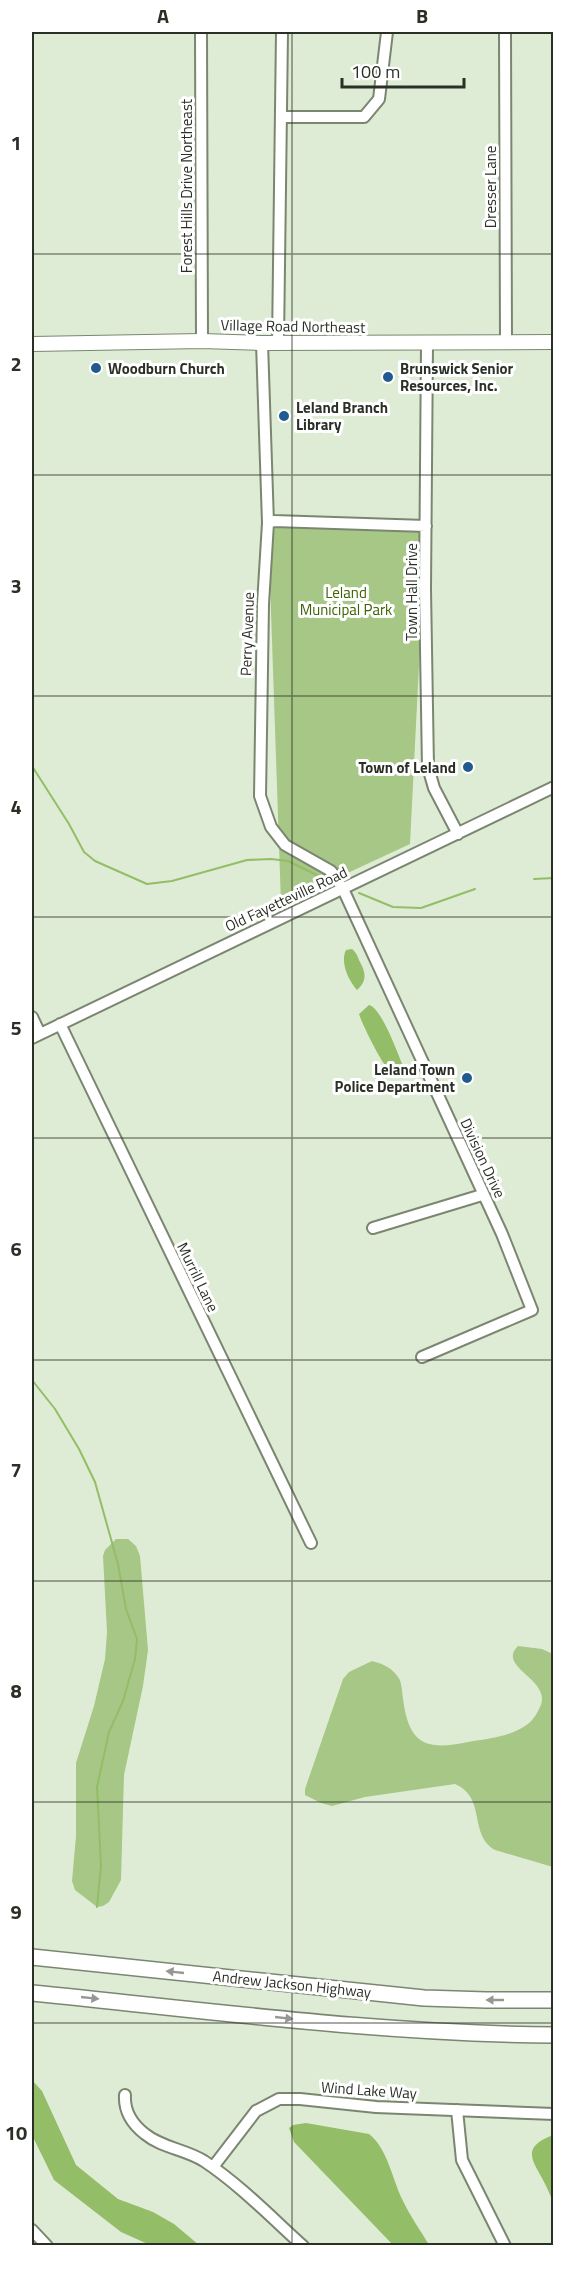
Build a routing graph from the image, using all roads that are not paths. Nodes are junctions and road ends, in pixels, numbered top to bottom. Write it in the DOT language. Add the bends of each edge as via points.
graph roads {
  1 [pos="201,32"];
  2 [pos="282,32"];
  3 [pos="387,32"];
  4 [pos="505,32"];
  5 [pos="281,117"];
  6 [pos="202,341"];
  7 [pos="554,342"];
  8 [pos="278,343"];
  9 [pos="506,343"];
  10 [pos="32,344"];
  11 [pos="261,344"];
  12 [pos="427,344"];
  13 [pos="268,523"];
  14 [pos="426,526"];
  15 [pos="554,787"];
  16 [pos="458,834"];
  17 [pos="343,889"];
  18 [pos="32,1017"];
  19 [pos="60,1024"];
  20 [pos="36,1036"];
  21 [pos="482,1195"];
  22 [pos="373,1228"];
  23 [pos="422,1357"];
  24 [pos="310,1543"];
  25 [pos="32,1957"];
  26 [pos="32,1993"];
  27 [pos="554,2000"];
  28 [pos="554,2035"];
  29 [pos="125,2095"];
  30 [pos="458,2110"];
  31 [pos="554,2114"];
  32 [pos="213,2167"];
  33 [pos="32,2230"];
  34 [pos="47,2246"];
  35 [pos="303,2246"];
  36 [pos="505,2246"];
  1 -- 6 [label="street, Forest Hills Drive Northeast"];
  2 -- 5 [label="street"];
  3 -- 5 [label="street" via="379,99 364,117"];
  4 -- 9 [label="street, Dresser Lane"];
  5 -- 8 [label="street"];
  6 -- 10 [label="main road, Village Road Northeast"];
  6 -- 11 [label="main road, Village Road Northeast"];
  7 -- 9 [label="main road, Village Road Northeast"];
  8 -- 11 [label="main road, Village Road Northeast"];
  8 -- 12 [label="main road, Village Road Northeast"];
  9 -- 12 [label="main road, Village Road Northeast"];
  11 -- 13 [label="street, Perry Avenue"];
  12 -- 14 [label="street, Town Hall Drive"];
  13 -- 14 [label="street" via="274,520"];
  13 -- 17 [label="street, Perry Avenue" via="260,796 271,827 285,845 331,871"];
  14 -- 16 [label="street, Town Hall Drive" via="428,767 434,788"];
  15 -- 16 [label="street, Old Fayetteville Road"];
  16 -- 17 [label="street, Old Fayetteville Road"];
  17 -- 19 [label="street, Old Fayetteville Road"];
  17 -- 21 [label="street, Division Drive"];
  18 -- 20 [label="street"];
  19 -- 20 [label="street, Old Fayetteville Road"];
  19 -- 24 [label="street, Murrill Lane"];
  21 -- 22 [label="street"];
  21 -- 23 [label="street, Division Drive" via="532,1310"];
  27 -- 25 [label="highway, Andrew Jackson Highway, one-way" via="424,1998"];
  26 -- 28 [label="highway, one-way" via="388,2028"];
  29 -- 32 [label="street" via="127,2114 145,2134"];
  30 -- 31 [label="street, Wind Lake Way"];
  30 -- 32 [label="street, Wind Lake Way" via="279,2099 256,2112"];
  30 -- 36 [label="street" via="462,2160"];
  32 -- 35 [label="street"];
  33 -- 34 [label="street"];
}
